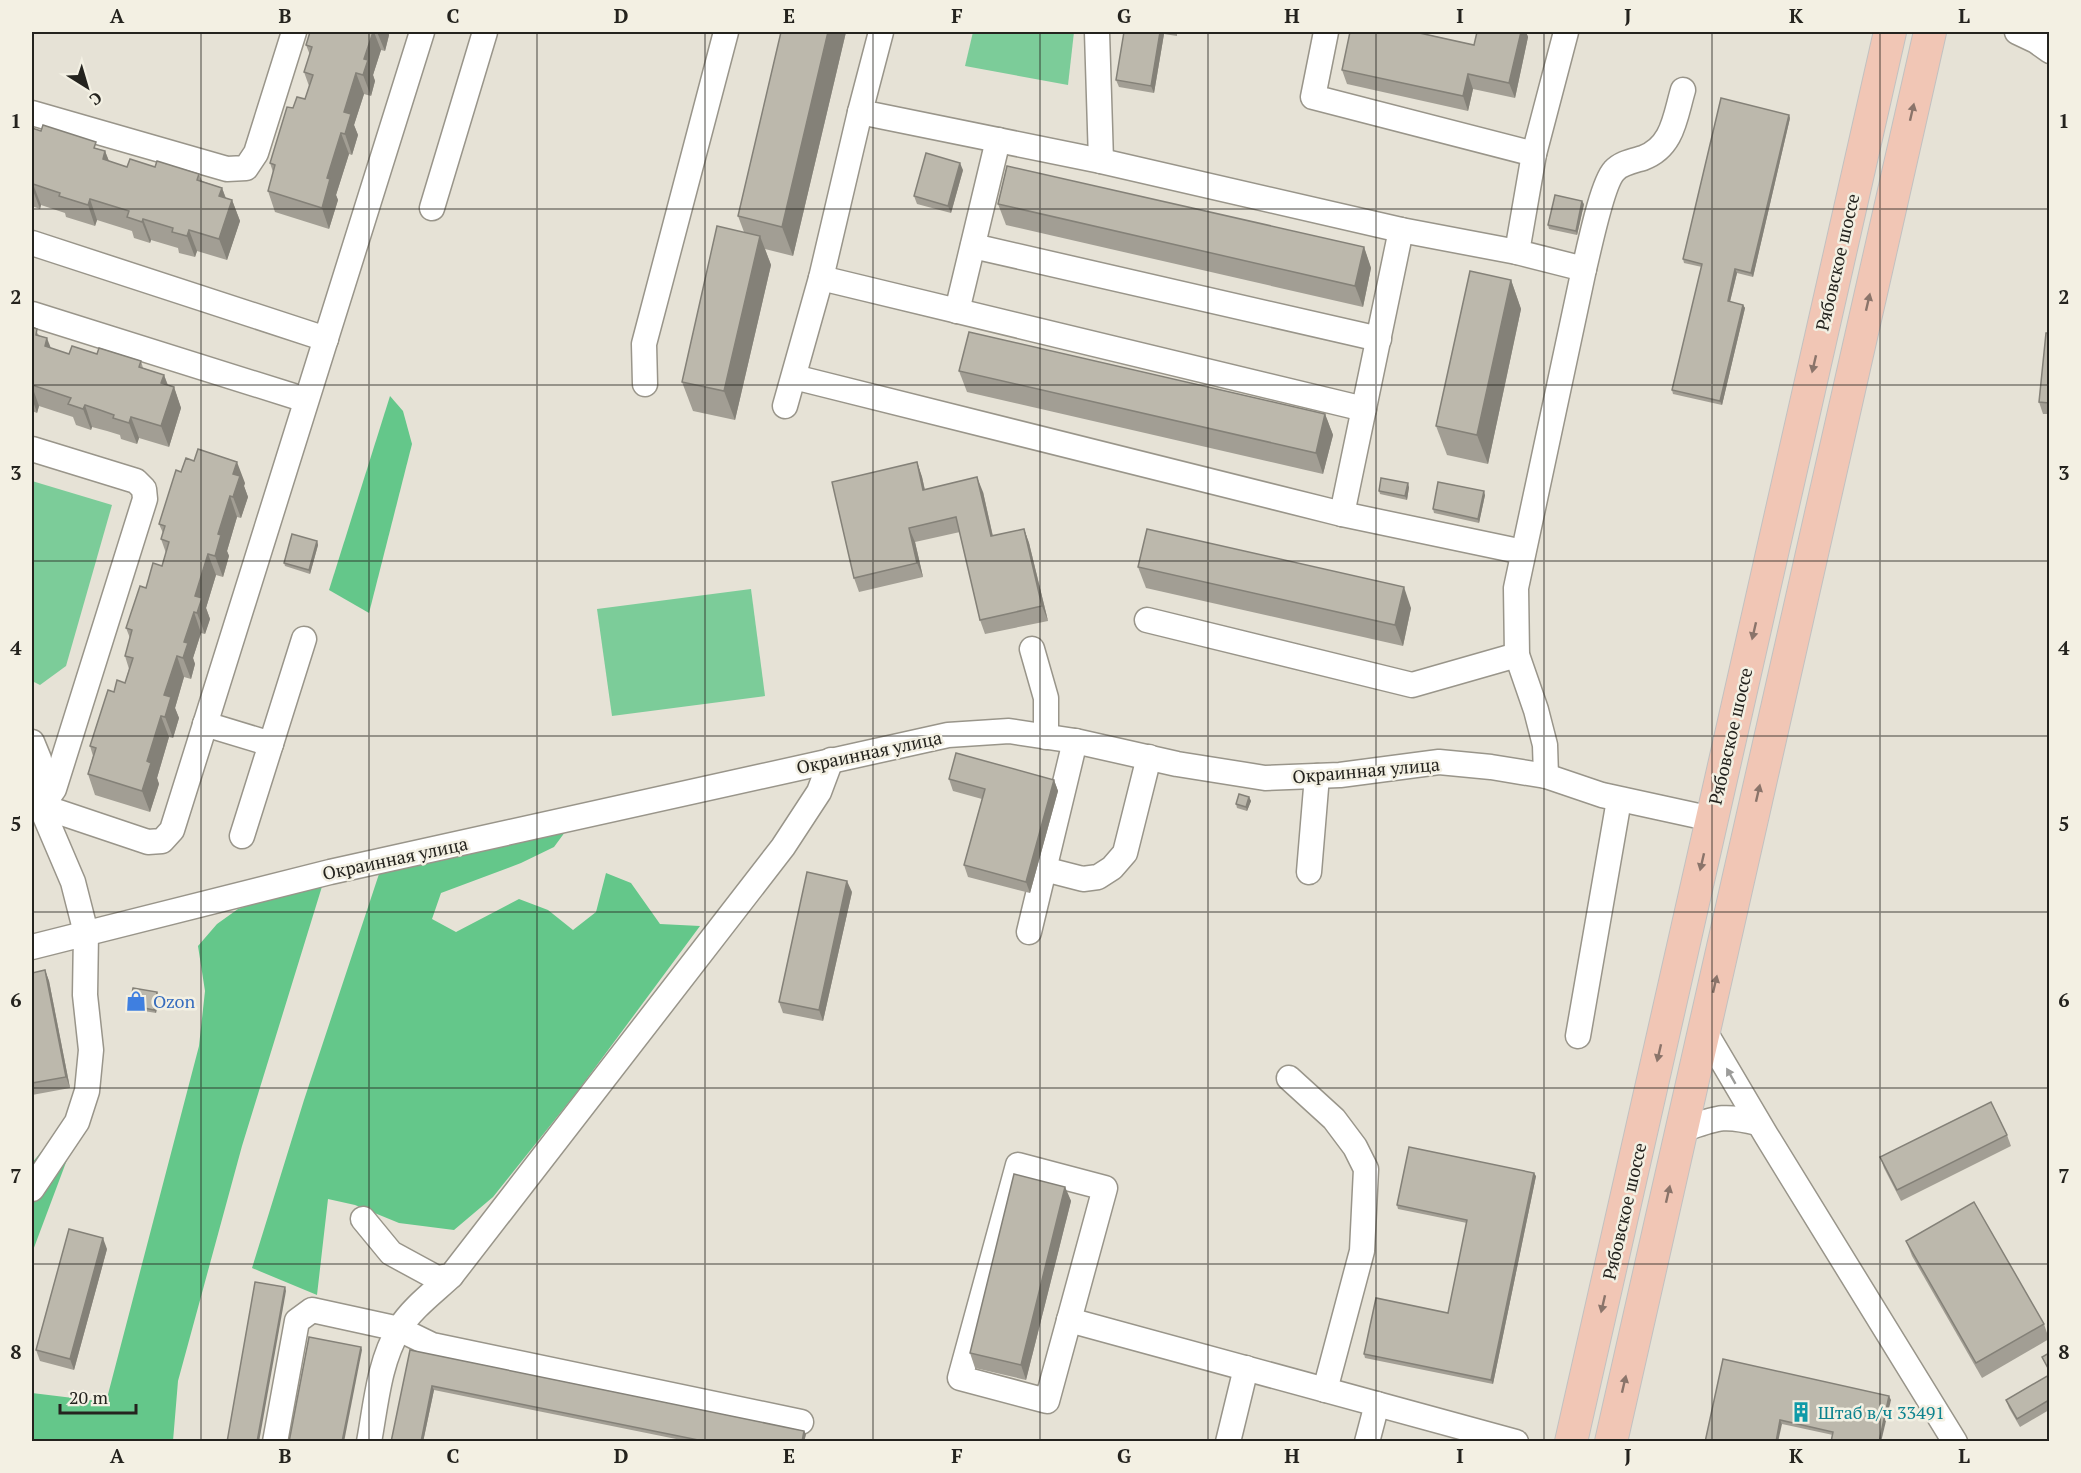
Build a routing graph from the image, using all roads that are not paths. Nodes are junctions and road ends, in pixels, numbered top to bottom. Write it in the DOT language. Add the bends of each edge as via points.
graph roads {
  1 [pos="294,32"];
  2 [pos="422,32"];
  3 [pos="485,32"];
  4 [pos="726,32"];
  5 [pos="881,32"];
  6 [pos="1097,32"];
  7 [pos="1326,32"];
  8 [pos="1566,32"];
  9 [pos="1871,32"];
  10 [pos="1890,32"];
  11 [pos="1930,32"];
  12 [pos="2017,32"];
  13 [pos="2049,51"];
  14 [pos="1683,90"];
  15 [pos="860,112"];
  16 [pos="32,113"];
  17 [pos="1869,123"];
  18 [pos="998,140"];
  19 [pos="1534,154"];
  20 [pos="1101,161"];
  21 [pos="432,208"];
  22 [pos="1401,230"];
  23 [pos="32,243"];
  24 [pos="973,246"];
  25 [pos="1518,252"];
  26 [pos="1584,269"];
  27 [pos="821,278"];
  28 [pos="957,311"];
  29 [pos="32,314"];
  30 [pos="326,339"];
  31 [pos="1379,339"];
  32 [pos="794,377"];
  33 [pos="645,384"];
  34 [pos="306,400"];
  35 [pos="785,406"];
  36 [pos="1364,409"];
  37 [pos="32,449"];
  38 [pos="1342,514"];
  39 [pos="1523,552"];
  40 [pos="1147,620"];
  41 [pos="304,639"];
  42 [pos="1032,649"];
  43 [pos="1517,655"];
  44 [pos="205,724"];
  45 [pos="1046,736"];
  46 [pos="1076,741"];
  47 [pos="32,742"];
  48 [pos="271,744"];
  49 [pos="1149,757"];
  50 [pos="831,760"];
  51 [pos="1317,776"];
  52 [pos="1546,776"];
  53 [pos="1618,800"];
  54 [pos="36,805"];
  55 [pos="1712,819"];
  56 [pos="242,836"];
  57 [pos="1044,869"];
  58 [pos="1309,872"];
  59 [pos="1029,932"];
  60 [pos="86,933"];
  61 [pos="33,947"];
  62 [pos="1704,1030"];
  63 [pos="1578,1036"];
  64 [pos="1288,1078"];
  65 [pos="1758,1123"];
  66 [pos="1682,1130"];
  67 [pos="32,1189"];
  68 [pos="363,1219"];
  69 [pos="452,1276"];
  70 [pos="1069,1320"];
  71 [pos="399,1329"];
  72 [pos="1246,1368"];
  73 [pos="1325,1390"];
  74 [pos="1377,1404"];
  75 [pos="801,1422"];
  76 [pos="275,1442"];
  77 [pos="369,1442"];
  78 [pos="1228,1442"];
  79 [pos="1367,1442"];
  80 [pos="1516,1442"];
  81 [pos="1571,1442"];
  82 [pos="1611,1442"];
  83 [pos="1955,1442"];
  1 -- 16 [label="street" via="256,153 246,168 227,169"];
  2 -- 30 [label="street"];
  3 -- 21 [label="street"];
  4 -- 33 [label="street" via="644,344"];
  5 -- 15 [label="street"];
  6 -- 20 [label="street"];
  7 -- 19 [label="street" via="1313,97"];
  8 -- 19 [label="street"];
  9 -- 17 [label="main road" via="1867,58"];
  10 -- 17 [label="main road, Рябовское шоссе"];
  62 -- 11 [label="main road, one-way"];
  12 -- 13 [label="street"];
  14 -- 26 [label="street" via="1669,136 1660,149 1627,162 1614,171 1606,184"];
  15 -- 18 [label="street"];
  15 -- 27 [label="street"];
  17 -- 55 [label="main road, Рябовское шоссе, one-way"];
  18 -- 20 [label="street"];
  18 -- 24 [label="street"];
  19 -- 25 [label="street"];
  20 -- 22 [label="street"];
  22 -- 25 [label="street"];
  22 -- 31 [label="street"];
  23 -- 30 [label="street"];
  24 -- 28 [label="street"];
  24 -- 31 [label="street"];
  25 -- 26 [label="street"];
  26 -- 39 [label="street"];
  27 -- 28 [label="street"];
  27 -- 32 [label="street"];
  28 -- 36 [label="street"];
  29 -- 34 [label="street"];
  30 -- 34 [label="street"];
  31 -- 36 [label="street"];
  32 -- 35 [label="street"];
  32 -- 38 [label="street"];
  34 -- 44 [label="street"];
  36 -- 38 [label="street"];
  37 -- 54 [label="street" via="136,482 144,489 145,499 54,789"];
  38 -- 39 [label="street"];
  39 -- 43 [label="street" via="1516,588"];
  40 -- 43 [label="street" via="1412,685"];
  41 -- 48 [label="street"];
  42 -- 45 [label="street" via="1046,698"];
  43 -- 52 [label="street" via="1545,745"];
  44 -- 48 [label="street"];
  44 -- 54 [label="street" via="172,830 162,841 148,842"];
  45 -- 46 [label="street, Окраинная улица"];
  45 -- 50 [label="street, Окраинная улица" via="1009,732 948,735"];
  46 -- 49 [label="street, Окраинная улица"];
  46 -- 57 [label="street"];
  47 -- 54 [label="street" via="42,782"];
  48 -- 56 [label="street"];
  49 -- 51 [label="street, Окраинная улица" via="1265,778"];
  49 -- 57 [label="street" via="1125,853 1112,868 1098,877 1083,879"];
  50 -- 60 [label="street, Окраинная улица" via="330,872"];
  50 -- 69 [label="street" via="819,792 783,847"];
  51 -- 52 [label="street, Окраинная улица" via="1439,762"];
  51 -- 58 [label="street"];
  52 -- 53 [label="street, Окраинная улица"];
  53 -- 55 [label="street, Окраинная улица"];
  53 -- 63 [label="street" via="1583,961"];
  54 -- 60 [label="street" via="73,882"];
  55 -- 81 [label="main road, Рябовское шоссе, one-way"];
  57 -- 59 [label="street"];
  60 -- 61 [label="street, Окраинная улица"];
  60 -- 67 [label="street" via="85,995 91,1050 87,1091 77,1122"];
  65 -- 62 [label="street, one-way"];
  62 -- 66 [label="main road"];
  64 -- 73 [label="street" via="1334,1119 1366,1169 1362,1251"];
  65 -- 66 [label="street" via="1731,1116"];
  65 -- 83 [label="street"];
  82 -- 66 [label="main road, one-way"];
  68 -- 69 [label="street" via="391,1253 437,1278"];
  69 -- 71 [label="street"];
  70 -- 70 [label="street" via="1047,1401 960,1377 1018,1165 1105,1188"];
  70 -- 72 [label="street"];
  71 -- 75 [label="street" via="432,1345"];
  71 -- 76 [label="street" via="312,1310 297,1321"];
  71 -- 77 [label="street" via="385,1360"];
  72 -- 73 [label="street"];
  72 -- 78 [label="street"];
  73 -- 74 [label="street"];
  74 -- 79 [label="street"];
  74 -- 80 [label="street"];
}
